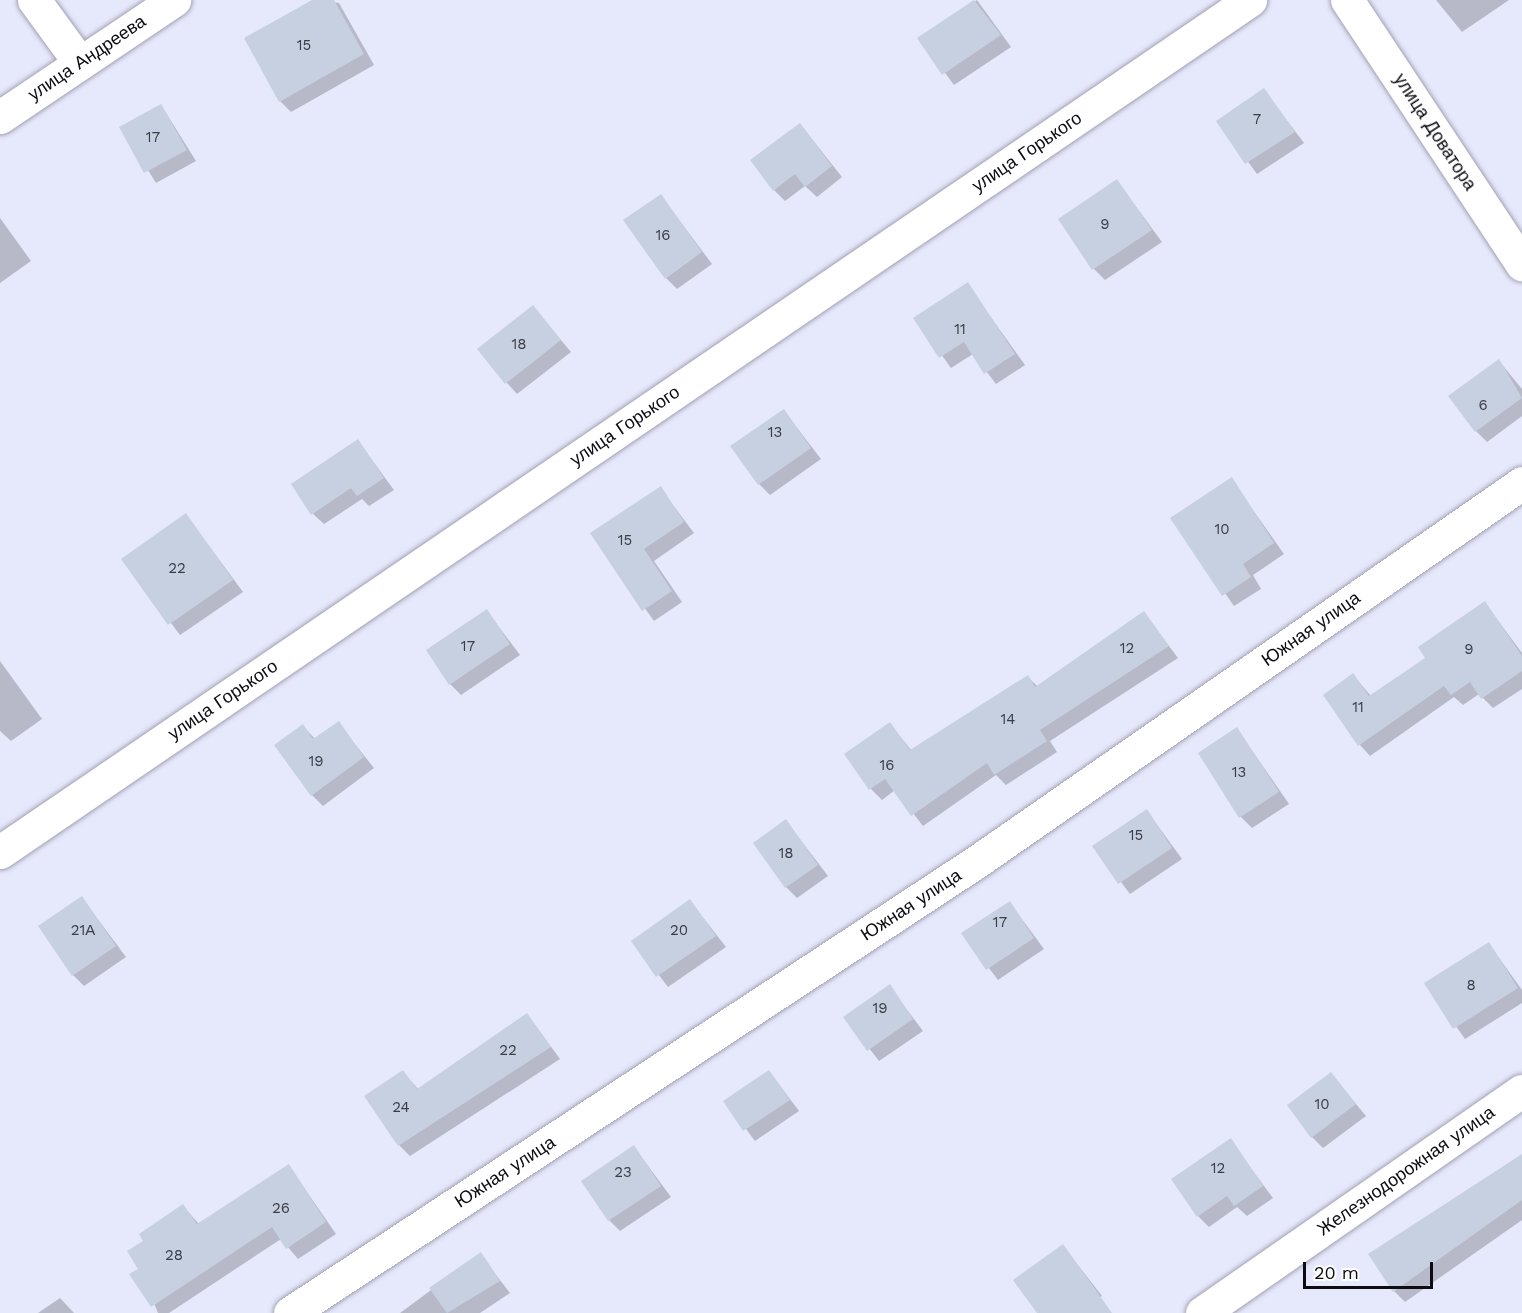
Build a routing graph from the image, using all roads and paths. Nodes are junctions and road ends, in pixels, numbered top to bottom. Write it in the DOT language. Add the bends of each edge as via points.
graph roads {
  1 [pos="34,0"];
  2 [pos="174,0"];
  3 [pos="1250,0"];
  4 [pos="1347,0"];
  5 [pos="80,63"];
  6 [pos="0,117"];
  7 [pos="1522,264"];
  8 [pos="1522,483"];
  9 [pos="0,852"];
  10 [pos="1522,1091"];
  11 [pos="290,1313"];
  12 [pos="1202,1313"];
  1 -- 5 [label="street"];
  2 -- 5 [label="street, улица Андреева"];
  3 -- 9 [label="street, улица Горького"];
  4 -- 7 [label="street, улица Доватора"];
  5 -- 6 [label="street, улица Андреева"];
  8 -- 11 [label="street, Южная улица" via="979,860"];
  10 -- 12 [label="street, Железнодорожная улица"];
}
